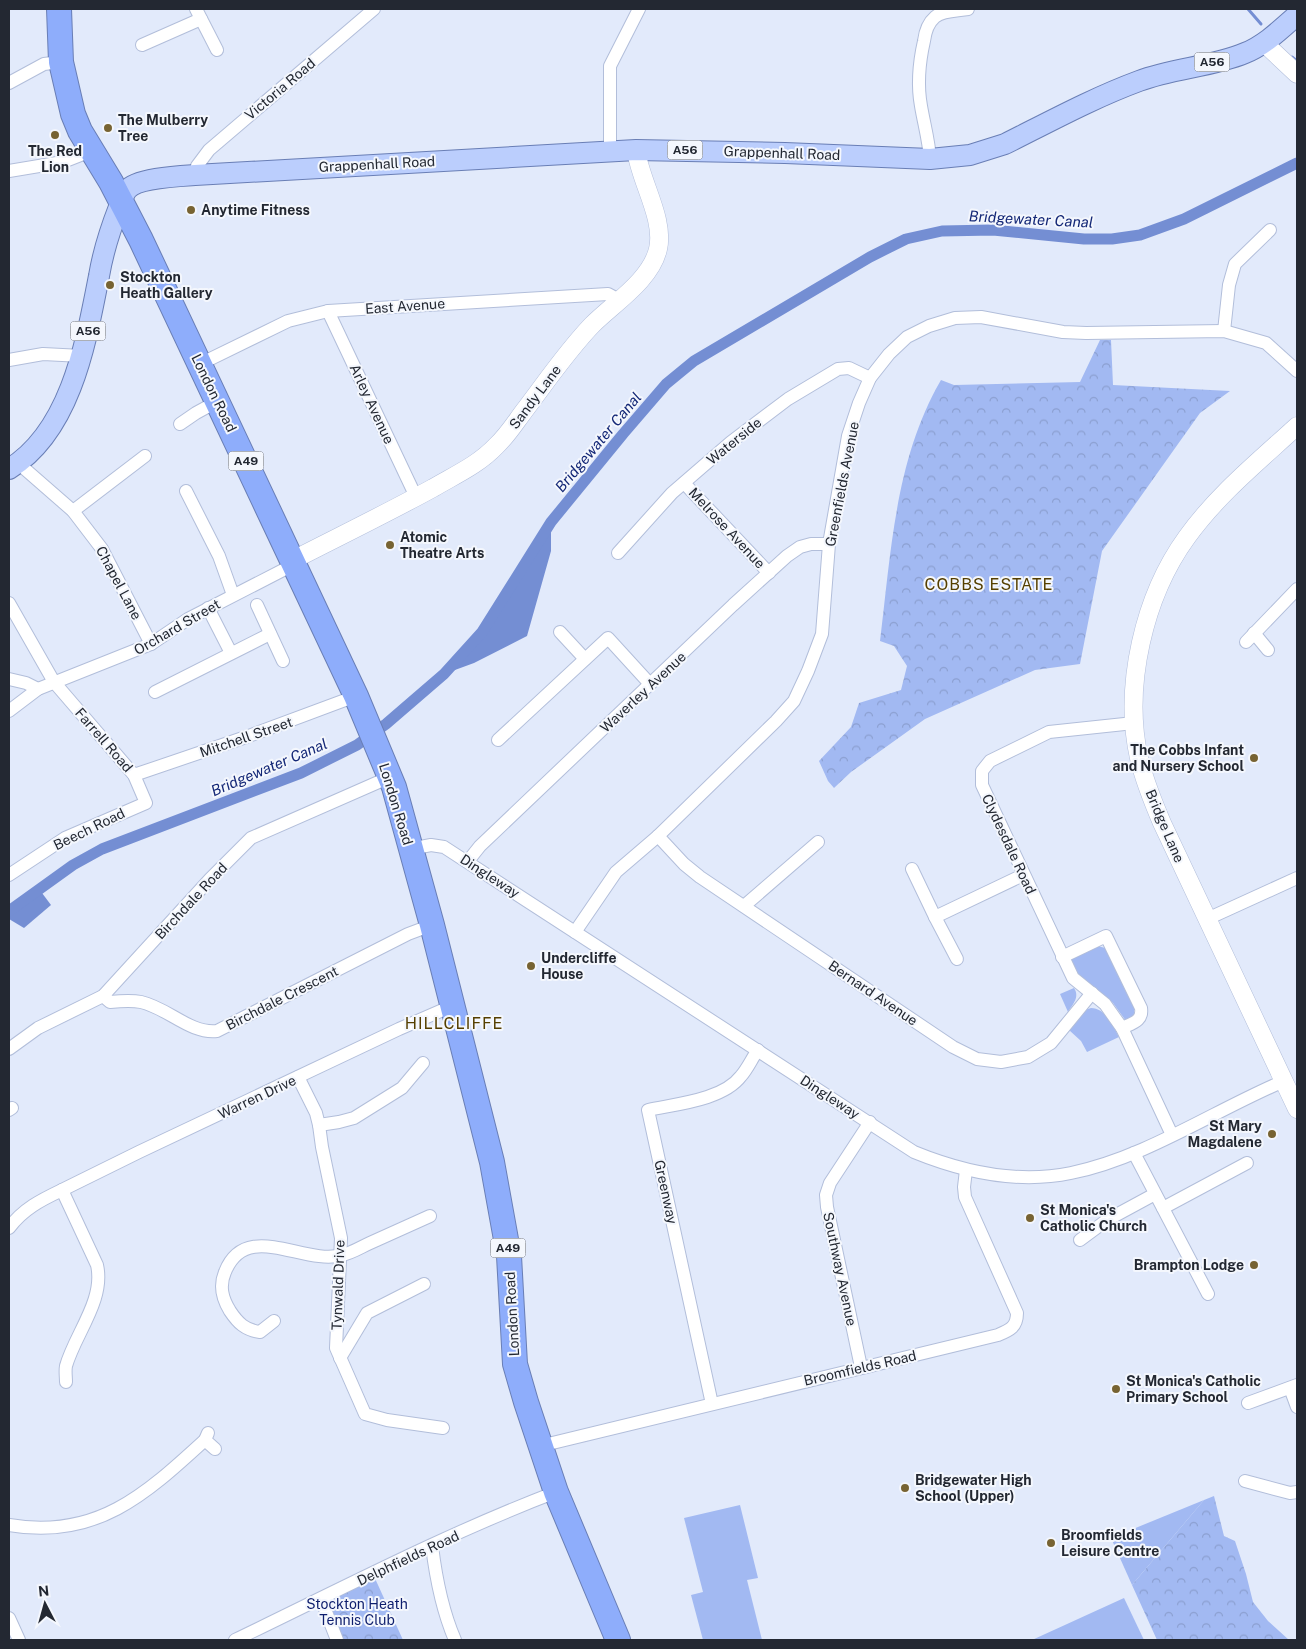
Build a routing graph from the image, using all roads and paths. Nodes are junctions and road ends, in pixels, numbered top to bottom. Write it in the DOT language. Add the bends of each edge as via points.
graph roads {
  1 [pos="59,9"];
  2 [pos="374,9"];
  3 [pos="639,9"];
  4 [pos="968,9"];
  5 [pos="198,14"];
  6 [pos="1297,15"];
  7 [pos="1264,44"];
  8 [pos="142,45"];
  9 [pos="217,50"];
  10 [pos="52,63"];
  11 [pos="1297,74"];
  12 [pos="9,84"];
  13 [pos="636,150"];
  14 [pos="91,151"];
  15 [pos="610,151"];
  16 [pos="930,159"];
  17 [pos="9,171"];
  18 [pos="195,175"];
  19 [pos="122,201"];
  20 [pos="1270,230"];
  21 [pos="619,300"];
  22 [pos="328,312"];
  23 [pos="1224,331"];
  24 [pos="82,356"];
  25 [pos="9,360"];
  26 [pos="200,364"];
  27 [pos="1297,371"];
  28 [pos="870,378"];
  29 [pos="218,401"];
  30 [pos="180,424"];
  31 [pos="1297,426"];
  32 [pos="145,456"];
  33 [pos="14,466"];
  34 [pos="684,482"];
  35 [pos="186,491"];
  36 [pos="416,497"];
  37 [pos="74,511"];
  38 [pos="829,544"];
  39 [pos="618,553"];
  40 [pos="294,562"];
  41 [pos="769,573"];
  42 [pos="1297,589"];
  43 [pos="233,595"];
  44 [pos="9,603"];
  45 [pos="257,605"];
  46 [pos="208,608"];
  47 [pos="560,632"];
  48 [pos="270,634"];
  49 [pos="151,644"];
  50 [pos="1268,650"];
  51 [pos="231,653"];
  52 [pos="585,659"];
  53 [pos="283,661"];
  54 [pos="9,679"];
  55 [pos="54,682"];
  56 [pos="650,684"];
  57 [pos="38,689"];
  58 [pos="156,693"];
  59 [pos="356,696"];
  60 [pos="9,711"];
  61 [pos="1134,723"];
  62 [pos="498,740"];
  63 [pos="134,775"];
  64 [pos="390,777"];
  65 [pos="146,803"];
  66 [pos="658,836"];
  67 [pos="818,842"];
  68 [pos="410,849"];
  69 [pos="468,861"];
  70 [pos="912,869"];
  71 [pos="9,875"];
  72 [pos="1023,875"];
  73 [pos="1297,878"];
  74 [pos="744,906"];
  75 [pos="935,917"];
  76 [pos="1208,919"];
  77 [pos="432,925"];
  78 [pos="575,932"];
  79 [pos="1062,957"];
  80 [pos="956,959"];
  81 [pos="1092,993"];
  82 [pos="103,996"];
  83 [pos="452,1006"];
  84 [pos="1122,1028"];
  85 [pos="9,1049"];
  86 [pos="758,1050"];
  87 [pos="423,1063"];
  88 [pos="298,1077"];
  89 [pos="1284,1081"];
  90 [pos="1297,1109"];
  91 [pos="870,1122"];
  92 [pos="319,1125"];
  93 [pos="1172,1135"];
  94 [pos="1134,1152"];
  95 [pos="1247,1163"];
  96 [pos="966,1170"];
  97 [pos="62,1190"];
  98 [pos="1155,1194"];
  99 [pos="1162,1208"];
  100 [pos="430,1217"];
  101 [pos="9,1228"];
  102 [pos="1080,1240"];
  103 [pos="342,1256"];
  104 [pos="424,1284"];
  105 [pos="1208,1294"];
  106 [pos="274,1322"];
  107 [pos="340,1358"];
  108 [pos="861,1367"];
  109 [pos="66,1382"];
  110 [pos="1294,1386"];
  111 [pos="712,1404"];
  112 [pos="1248,1404"];
  113 [pos="1297,1407"];
  114 [pos="443,1428"];
  115 [pos="540,1446"];
  116 [pos="215,1449"];
  117 [pos="1245,1481"];
  118 [pos="556,1492"];
  119 [pos="1297,1492"];
  120 [pos="9,1525"];
  121 [pos="432,1546"];
  122 [pos="321,1599"];
  123 [pos="9,1618"];
  124 [pos="20,1640"];
  125 [pos="235,1640"];
  126 [pos="337,1640"];
  127 [pos="455,1640"];
  128 [pos="618,1640"];
  1 -- 14 [label="highway, London Road / A49" via="61,62 67,91 80,131"];
  2 -- 18 [label="street, Victoria Road" via="202,157"];
  3 -- 15 [label="street" via="610,66"];
  4 -- 16 [label="street" via="935,17 929,23 925,36 919,82"];
  5 -- 8 [label="street"];
  5 -- 9 [label="street"];
  6 -- 7 [label="main road, A56"];
  7 -- 11 [label="street"];
  7 -- 16 [label="main road, Grappenhall Road / A56" via="1245,54 1140,80 1005,144 950,158"];
  10 -- 12 [label="street" via="44,64"];
  13 -- 15 [label="main road, Grappenhall Road / A56"];
  13 -- 16 [label="main road, Grappenhall Road / A56"];
  13 -- 21 [label="street, Sandy Lane" via="656,218 658,247 650,268"];
  14 -- 17 [label="street" via="48,165"];
  14 -- 19 [label="highway, London Road / A49"];
  15 -- 18 [label="main road, Grappenhall Road / A56"];
  18 -- 19 [label="main road, Grappenhall Road / A56" via="158,179 150,190 133,201"];
  19 -- 24 [label="main road, A56" via="108,235"];
  19 -- 26 [label="highway, London Road / A49"];
  20 -- 23 [label="street" via="1235,264 1229,285"];
  21 -- 22 [label="street, East Avenue" via="608,294"];
  21 -- 36 [label="street, Sandy Lane" via="567,355 496,447 474,465"];
  22 -- 26 [label="street, East Avenue" via="288,321"];
  22 -- 36 [label="street, Arley Avenue"];
  23 -- 27 [label="street, Greenfields Avenue" via="1266,344"];
  23 -- 28 [label="street, Greenfields Avenue" via="1063,332 981,317 955,318 907,337"];
  24 -- 25 [label="street" via="43,354"];
  24 -- 33 [label="main road, A56" via="56,418 34,450"];
  26 -- 29 [label="highway, London Road / A49"];
  28 -- 34 [label="street, Waterside" via="850,368 838,369 788,399"];
  28 -- 38 [label="street, Greenfields Avenue" via="848,436"];
  29 -- 30 [label="street"];
  29 -- 40 [label="highway, London Road / A49"];
  31 -- 61 [label="street, Bridge Lane" via="1209,510 1186,538 1170,566 1143,632 1135,674"];
  32 -- 37 [label="street"];
  33 -- 37 [label="street, Chapel Lane"];
  34 -- 39 [label="street, Waterside"];
  34 -- 41 [label="street, Melrose Avenue"];
  35 -- 43 [label="street" via="219,556"];
  36 -- 40 [label="street, Sandy Lane"];
  37 -- 49 [label="street, Chapel Lane" via="102,549"];
  38 -- 41 [label="street, Waverley Avenue" via="800,547"];
  38 -- 66 [label="street, Greenfields Avenue" via="822,634 794,701"];
  40 -- 43 [label="street, Orchard Street"];
  40 -- 59 [label="highway, London Road / A49"];
  41 -- 56 [label="street, Waverley Avenue"];
  42 -- 50 [label="street" via="1250,638"];
  43 -- 46 [label="street, Orchard Street"];
  44 -- 55 [label="street, Farrell Road"];
  45 -- 48 [label="street"];
  46 -- 49 [label="street, Orchard Street"];
  46 -- 51 [label="street"];
  47 -- 52 [label="street"];
  48 -- 51 [label="street"];
  48 -- 53 [label="street"];
  49 -- 55 [label="street, Orchard Street"];
  51 -- 58 [label="street"];
  52 -- 56 [label="street" via="608,638"];
  52 -- 62 [label="street"];
  54 -- 57 [label="street"];
  55 -- 57 [label="street, Orchard Street"];
  55 -- 63 [label="street, Farrell Road"];
  56 -- 69 [label="street, Waverley Avenue"];
  57 -- 60 [label="street, Orchard Street"];
  59 -- 63 [label="street, Mitchell Street"];
  59 -- 64 [label="highway, London Road / A49"];
  61 -- 72 [label="street, Clydesdale Road" via="1049,732 990,761 982,771 982,785"];
  61 -- 76 [label="street, Bridge Lane" via="1139,758 1151,797"];
  63 -- 65 [label="street, Farrell Road"];
  64 -- 68 [label="highway, London Road / A49"];
  64 -- 82 [label="street, Birchdale Road" via="251,838"];
  65 -- 71 [label="street, Beech Road" via="64,838"];
  66 -- 74 [label="street, Bernard Avenue" via="684,864"];
  66 -- 78 [label="street, Greenfields Avenue" via="616,872"];
  67 -- 74 [label="street"];
  68 -- 69 [label="street, Dingleway" via="431,845 444,847"];
  68 -- 77 [label="highway, London Road / A49"];
  69 -- 78 [label="street, Dingleway"];
  70 -- 75 [label="street"];
  72 -- 75 [label="street"];
  72 -- 79 [label="street, Clydesdale Road"];
  73 -- 76 [label="street"];
  74 -- 81 [label="street, Bernard Avenue" via="953,1047 977,1059 1001,1062 1028,1057 1051,1043"];
  75 -- 80 [label="street"];
  76 -- 89 [label="street, Bridge Lane"];
  77 -- 82 [label="street, Birchdale Crescent" via="408,934 217,1031 199,1029 142,1002 110,1002"];
  77 -- 83 [label="highway, London Road / A49"];
  78 -- 86 [label="street, Dingleway"];
  79 -- 81 [label="street, Clydesdale Road" via="1073,978"];
  79 -- 84 [label="street" via="1106,936 1141,1008 1139,1020"];
  81 -- 84 [label="street, Clydesdale Road" via="1105,1004"];
  82 -- 85 [label="street, Birchdale Road" via="38,1028"];
  83 -- 88 [label="street, Warren Drive"];
  83 -- 115 [label="highway, London Road / A49" via="492,1162 507,1239 515,1364"];
  84 -- 93 [label="street, Clydesdale Road"];
  86 -- 91 [label="street, Dingleway"];
  86 -- 111 [label="street, Greenway" via="741,1077 723,1091 698,1100 648,1110"];
  87 -- 92 [label="street" via="402,1088 354,1118"];
  88 -- 92 [label="street, Tynwald Drive"];
  88 -- 97 [label="street, Warren Drive"];
  89 -- 90 [label="street, Bridge Lane"];
  89 -- 93 [label="street, Dingleway"];
  91 -- 96 [label="street, Dingleway" via="914,1152"];
  91 -- 108 [label="street, Southway Avenue" via="830,1183 826,1195"];
  92 -- 103 [label="street, Tynwald Drive"];
  93 -- 94 [label="street, Dingleway"];
  94 -- 96 [label="street, Dingleway" via="1108,1163 1034,1177"];
  94 -- 98 [label="street"];
  95 -- 99 [label="street"];
  96 -- 108 [label="street, Broomfields Road" via="965,1197 1015,1307 1016,1324 998,1335"];
  97 -- 101 [label="street, Warren Drive" via="31,1206"];
  97 -- 109 [label="street" via="95,1258 100,1278 66,1367"];
  98 -- 99 [label="street"];
  98 -- 102 [label="street" via="1107,1220"];
  99 -- 105 [label="street"];
  100 -- 103 [label="street"];
  103 -- 106 [label="street" via="320,1256 267,1246 247,1247 234,1256 221,1286 224,1302 249,1331 260,1332"];
  103 -- 107 [label="street, Tynwald Drive" via="336,1348"];
  104 -- 107 [label="street" via="368,1313"];
  107 -- 114 [label="street, Tynwald Drive" via="365,1414"];
  108 -- 111 [label="street, Broomfields Road"];
  110 -- 112 [label="street"];
  110 -- 113 [label="street"];
  111 -- 115 [label="street, Broomfields Road"];
  115 -- 118 [label="highway, London Road / A49"];
  116 -- 120 [label="street" via="206,1437 152,1487 106,1515 50,1528"];
  117 -- 119 [label="street"];
  118 -- 121 [label="street, Delphfields Road"];
  118 -- 128 [label="highway, London Road / A49"];
  121 -- 122 [label="street, Delphfields Road"];
  121 -- 127 [label="street" via="436,1580"];
  122 -- 125 [label="street, Delphfields Road"];
  122 -- 126 [label="street"];
  123 -- 124 [label="street"];
}
